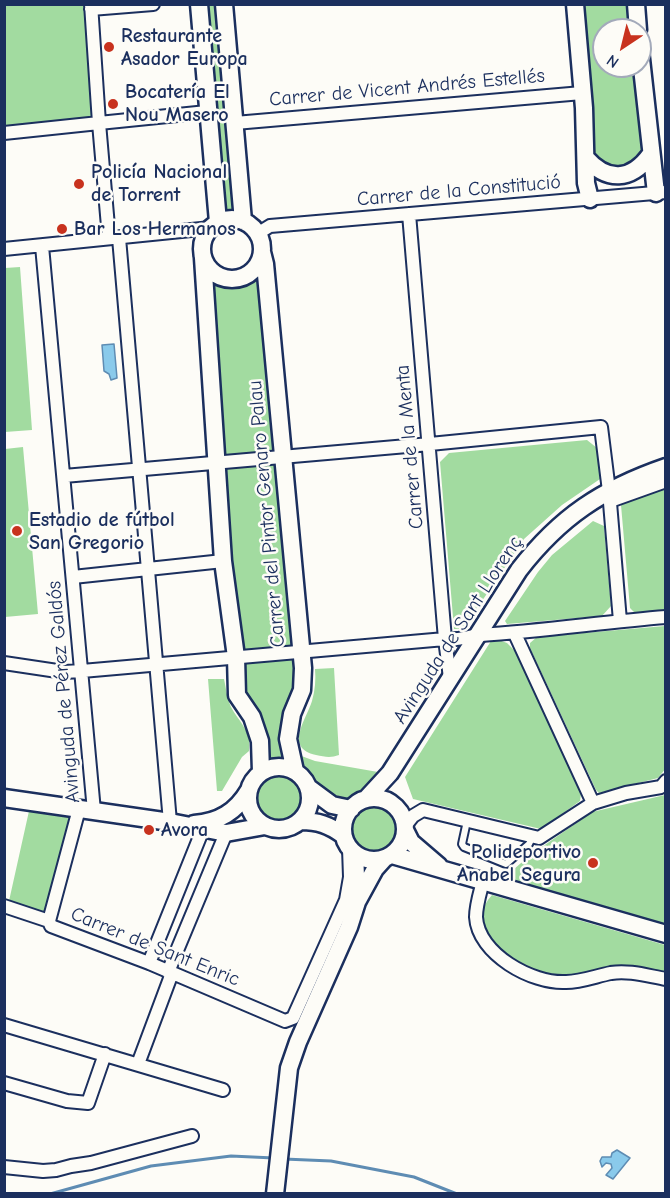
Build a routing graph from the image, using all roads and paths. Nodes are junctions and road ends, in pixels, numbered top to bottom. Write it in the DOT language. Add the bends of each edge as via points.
graph roads {
  1 [pos="153,4"];
  2 [pos="199,4"];
  3 [pos="224,4"];
  4 [pos="575,4"];
  5 [pos="91,7"];
  6 [pos="643,78"];
  7 [pos="582,93"];
  8 [pos="207,112"];
  9 [pos="99,123"];
  10 [pos="235,123"];
  11 [pos="4,133"];
  12 [pos="650,155"];
  13 [pos="586,158"];
  14 [pos="661,193"];
  15 [pos="590,199"];
  16 [pos="409,214"];
  17 [pos="243,221"];
  18 [pos="215,225"];
  19 [pos="257,234"];
  20 [pos="114,238"];
  21 [pos="42,246"];
  22 [pos="4,249"];
  23 [pos="262,252"];
  24 [pos="203,258"];
  25 [pos="430,444"];
  26 [pos="284,457"];
  27 [pos="216,462"];
  28 [pos="666,467"];
  29 [pos="138,470"];
  30 [pos="64,476"];
  31 [pos="666,481"];
  32 [pos="609,496"];
  33 [pos="223,561"];
  34 [pos="148,568"];
  35 [pos="73,577"];
  36 [pos="666,617"];
  37 [pos="620,621"];
  38 [pos="515,634"];
  39 [pos="477,635"];
  40 [pos="445,639"];
  41 [pos="301,652"];
  42 [pos="236,657"];
  43 [pos="4,663"];
  44 [pos="156,663"];
  45 [pos="82,671"];
  46 [pos="450,678"];
  47 [pos="295,771"];
  48 [pos="261,772"];
  49 [pos="389,773"];
  50 [pos="666,781"];
  51 [pos="309,788"];
  52 [pos="249,790"];
  53 [pos="4,798"];
  54 [pos="366,800"];
  55 [pos="390,803"];
  56 [pos="593,803"];
  57 [pos="351,809"];
  58 [pos="86,810"];
  59 [pos="301,821"];
  60 [pos="467,821"];
  61 [pos="178,824"];
  62 [pos="265,826"];
  63 [pos="405,828"];
  64 [pos="204,829"];
  65 [pos="226,833"];
  66 [pos="533,836"];
  67 [pos="349,846"];
  68 [pos="388,857"];
  69 [pos="442,869"];
  70 [pos="483,881"];
  71 [pos="357,902"];
  72 [pos="4,906"];
  73 [pos="49,921"];
  74 [pos="666,934"];
  75 [pos="149,963"];
  76 [pos="170,972"];
  77 [pos="666,979"];
  78 [pos="4,1025"];
  79 [pos="105,1054"];
  80 [pos="138,1064"];
  81 [pos="4,1083"];
  82 [pos="223,1090"];
  83 [pos="192,1136"];
  84 [pos="4,1167"];
  85 [pos="275,1194"];
  1 -- 5 [label="street"];
  2 -- 8 [label="street"];
  3 -- 10 [label="street"];
  4 -- 7 [label="street"];
  5 -- 9 [label="street"];
  6 -- 12 [label="street"];
  7 -- 10 [label="street, Carrer de Vicent Andrés Estellés"];
  7 -- 13 [label="street"];
  8 -- 9 [label="street"];
  8 -- 18 [label="street"];
  9 -- 11 [label="street"];
  9 -- 20 [label="street"];
  10 -- 17 [label="street"];
  12 -- 13 [label="street" via="632,174 616,176 599,170"];
  12 -- 14 [label="street"];
  13 -- 15 [label="street"];
  14 -- 15 [label="street, Carrer de la Constitució"];
  15 -- 16 [label="street, Carrer de la Constitució"];
  16 -- 19 [label="street, Carrer de la Constitució" via="270,226"];
  16 -- 25 [label="street, Carrer de la Menta"];
  17 -- 18 [label="street" via="225,220"];
  17 -- 19 [label="street"];
  18 -- 20 [label="street"];
  18 -- 24 [label="street" via="202,244"];
  19 -- 23 [label="street"];
  20 -- 21 [label="street"];
  20 -- 29 [label="street"];
  21 -- 22 [label="street"];
  21 -- 30 [label="street, Avinguda de Pérez Galdós"];
  23 -- 24 [label="street" via="258,264 241,278 220,276 208,268"];
  23 -- 26 [label="street, Carrer del Pintor Genaro Palau"];
  24 -- 27 [label="street"];
  25 -- 26 [label="street"];
  25 -- 32 [label="street" via="601,427"];
  25 -- 40 [label="street, Carrer de la Menta"];
  26 -- 27 [label="street"];
  26 -- 41 [label="street, Carrer del Pintor Genaro Palau"];
  27 -- 29 [label="street"];
  27 -- 33 [label="street"];
  28 -- 32 [label="street, Avinguda de Sant Llorenç"];
  29 -- 30 [label="street"];
  29 -- 34 [label="street"];
  30 -- 35 [label="street, Avinguda de Pérez Galdós"];
  31 -- 32 [label="street"];
  32 -- 37 [label="street"];
  32 -- 39 [label="street, Avinguda de Sant Llorenç" via="569,516 540,544"];
  33 -- 34 [label="street"];
  33 -- 42 [label="street"];
  34 -- 35 [label="street"];
  34 -- 44 [label="street"];
  35 -- 45 [label="street, Avinguda de Pérez Galdós"];
  36 -- 37 [label="street"];
  37 -- 38 [label="street"];
  38 -- 39 [label="street"];
  38 -- 56 [label="street"];
  39 -- 40 [label="street" via="456,641"];
  39 -- 46 [label="street, Avinguda de Sant Llorenç"];
  40 -- 41 [label="street"];
  40 -- 46 [label="street, Carrer de la Menta"];
  41 -- 42 [label="street"];
  41 -- 47 [label="street, Carrer del Pintor Genaro Palau" via="302,690 292,714 288,739"];
  42 -- 44 [label="street"];
  42 -- 48 [label="street" via="237,695 252,717 260,741"];
  43 -- 45 [label="street"];
  44 -- 45 [label="street"];
  44 -- 61 [label="street"];
  45 -- 58 [label="street, Avinguda de Pérez Galdós"];
  46 -- 49 [label="street, Avinguda de Sant Llorenç"];
  47 -- 48 [label="street" via="274,767"];
  47 -- 51 [label="street"];
  48 -- 52 [label="street"];
  49 -- 54 [label="street, Avinguda de Sant Llorenç"];
  49 -- 55 [label="street"];
  50 -- 56 [label="street" via="662,787"];
  51 -- 57 [label="street" via="332,805"];
  51 -- 59 [label="street" via="309,809"];
  52 -- 61 [label="street" via="242,802 224,817 206,823"];
  52 -- 62 [label="street" via="251,813"];
  53 -- 58 [label="street"];
  54 -- 55 [label="street"];
  54 -- 57 [label="street"];
  55 -- 63 [label="street" via="400,813"];
  56 -- 66 [label="street" via="539,838"];
  57 -- 67 [label="street" via="345,817"];
  58 -- 61 [label="street"];
  58 -- 73 [label="street, Avinguda de Pérez Galdós"];
  59 -- 62 [label="street" via="288,828"];
  59 -- 67 [label="street" via="328,825"];
  60 -- 63 [label="street" via="423,810"];
  60 -- 66 [label="street"];
  60 -- 66 [label="lane" via="464,847 506,864"];
  61 -- 64 [label="street"];
  62 -- 65 [label="street"];
  63 -- 68 [label="street" via="399,848"];
  63 -- 69 [label="street" via="411,842"];
  64 -- 65 [label="street"];
  64 -- 75 [label="street"];
  65 -- 76 [label="street"];
  67 -- 68 [label="street" via="364,859"];
  67 -- 71 [label="street"];
  67 -- 76 [label="street, Carrer de Sant Enric" via="346,900 293,1018 285,1021"];
  68 -- 69 [label="street"];
  68 -- 71 [label="street" via="375,869"];
  69 -- 70 [label="street"];
  70 -- 74 [label="street"];
  70 -- 77 [label="street" via="476,919 482,936 499,957 517,970 565,982 613,973"];
  71 -- 85 [label="street" via="289,1068"];
  72 -- 73 [label="street, Carrer de Sant Enric"];
  73 -- 75 [label="street, Carrer de Sant Enric" via="51,926"];
  75 -- 76 [label="street, Carrer de Sant Enric"];
  76 -- 80 [label="street"];
  78 -- 79 [label="street"];
  79 -- 80 [label="street"];
  79 -- 81 [label="street" via="88,1103"];
  80 -- 82 [label="street"];
  83 -- 84 [label="street" via="57,1170"];
}
